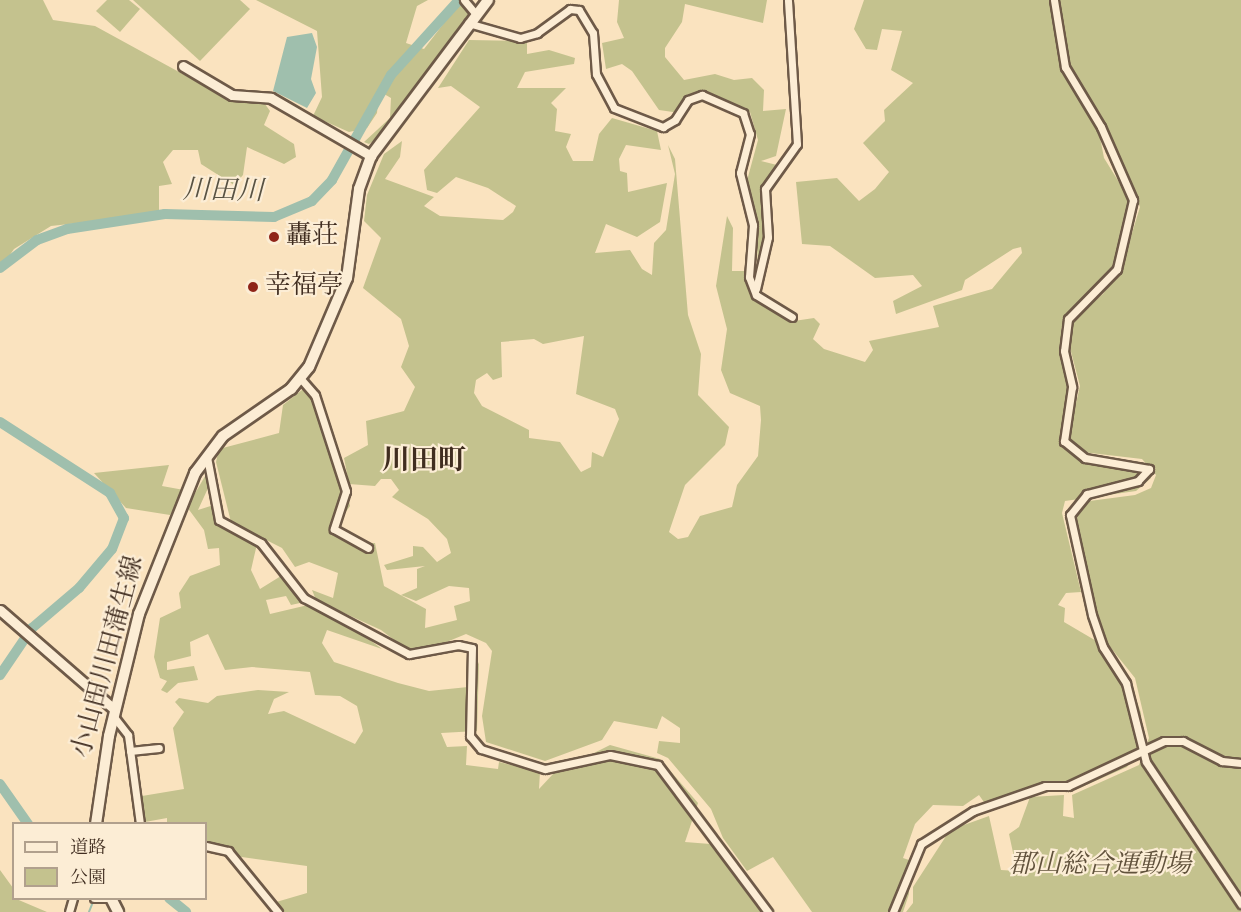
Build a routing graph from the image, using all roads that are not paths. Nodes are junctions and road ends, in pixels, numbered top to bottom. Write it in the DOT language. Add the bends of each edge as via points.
graph roads {
  1 [pos="488,0"];
  2 [pos="788,0"];
  3 [pos="1054,0"];
  4 [pos="465,1"];
  5 [pos="475,13"];
  6 [pos="468,23"];
  7 [pos="183,66"];
  8 [pos="368,155"];
  9 [pos="756,295"];
  10 [pos="792,317"];
  11 [pos="301,379"];
  12 [pos="206,454"];
  13 [pos="369,548"];
  14 [pos="0,610"];
  15 [pos="115,714"];
  16 [pos="159,748"];
  17 [pos="1141,749"];
  18 [pos="130,751"];
  19 [pos="1241,763"];
  20 [pos="96,822"];
  21 [pos="140,822"];
  22 [pos="207,846"];
  23 [pos="1241,904"];
  24 [pos="278,912"];
  25 [pos="768,912"];
  26 [pos="893,912"];
  1 -- 5 [label="main road, 小山田川田蒲生線"];
  2 -- 9 [label="street" via="797,144 765,189 768,237 757,267"];
  3 -- 17 [label="street" via="1065,68 1101,127 1133,200 1117,269 1068,319 1064,351 1072,387 1064,441 1085,458 1149,469 1138,481 1087,494 1070,514 1092,615 1103,647 1126,683"];
  4 -- 5 [label="street"];
  5 -- 6 [label="main road, 小山田川田蒲生線"];
  6 -- 8 [label="main road, 小山田川田蒲生線" via="420,96"];
  6 -- 9 [label="street" via="520,38 537,33 570,9 579,10 593,33 596,74 614,108 657,126 675,120 688,100 702,95 743,113 750,134 740,173 753,225 748,268"];
  7 -- 8 [label="street" via="232,95 271,98"];
  8 -- 11 [label="main road, 小山田川田蒲生線" via="344,286"];
  9 -- 10 [label="street"];
  11 -- 12 [label="main road, 小山田川田蒲生線" via="229,430"];
  11 -- 13 [label="street" via="315,395 346,491 334,529"];
  12 -- 15 [label="main road, 小山田川田蒲生線" via="151,575"];
  12 -- 25 [label="street" via="219,519 261,543 303,598 409,654 458,645 472,648 470,736 481,749 545,769 610,755 658,765"];
  14 -- 15 [label="street"];
  15 -- 18 [label="street" via="124,724"];
  15 -- 20 [label="main road, 小山田川田蒲生線"];
  16 -- 18 [label="street" via="151,753"];
  17 -- 19 [label="street" via="1183,741 1222,761"];
  17 -- 23 [label="street" via="1152,775 1191,824"];
  17 -- 26 [label="street" via="1068,786 1045,786 949,823 916,852"];
  18 -- 21 [label="street"];
  22 -- 24 [label="street" via="228,851"];
}
